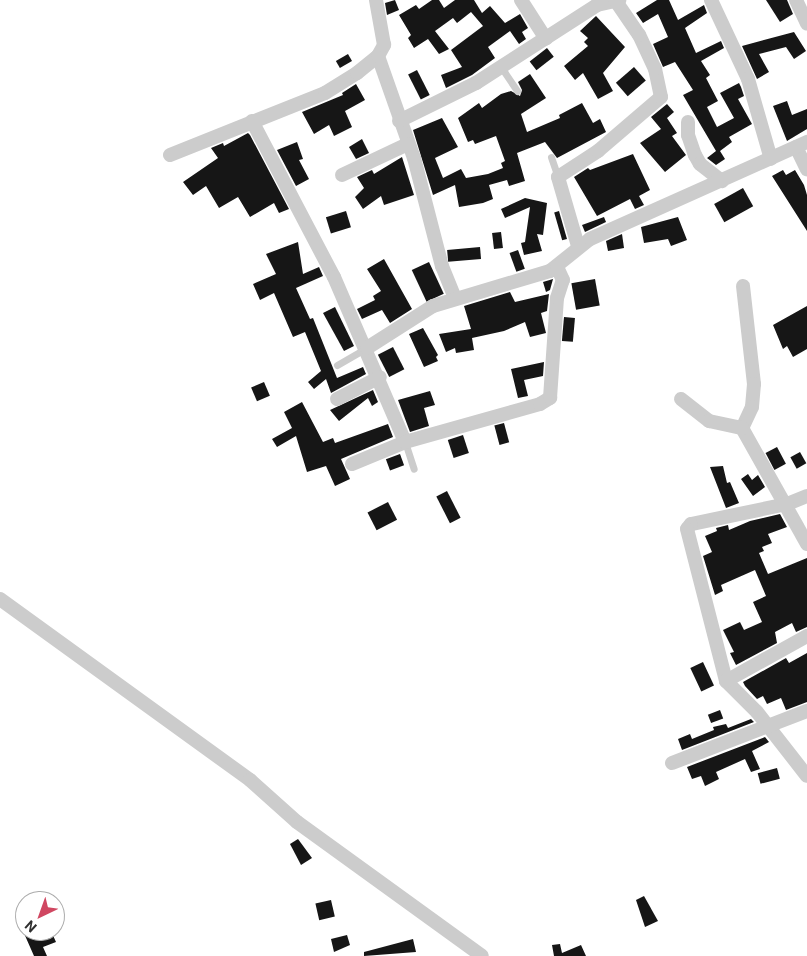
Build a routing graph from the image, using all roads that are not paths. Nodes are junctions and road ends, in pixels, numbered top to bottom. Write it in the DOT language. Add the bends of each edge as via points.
graph roads {
  1 [pos="376,0"];
  2 [pos="521,0"];
  3 [pos="617,0"];
  4 [pos="711,0"];
  5 [pos="796,0"];
  6 [pos="807,24"];
  7 [pos="546,39"];
  8 [pos="378,56"];
  9 [pos="501,67"];
  10 [pos="517,91"];
  11 [pos="399,120"];
  12 [pos="252,121"];
  13 [pos="688,122"];
  14 [pos="408,144"];
  15 [pos="802,144"];
  16 [pos="170,155"];
  17 [pos="551,157"];
  18 [pos="771,159"];
  19 [pos="807,170"];
  20 [pos="342,175"];
  21 [pos="558,177"];
  22 [pos="722,181"];
  23 [pos="578,246"];
  24 [pos="557,267"];
  25 [pos="744,286"];
  26 [pos="456,299"];
  27 [pos="367,348"];
  28 [pos="337,365"];
  29 [pos="380,377"];
  30 [pos="337,399"];
  31 [pos="681,399"];
  32 [pos="742,428"];
  33 [pos="405,442"];
  34 [pos="352,464"];
  35 [pos="414,469"];
  36 [pos="807,496"];
  37 [pos="787,504"];
  38 [pos="807,544"];
  39 [pos="0,599"];
  40 [pos="807,636"];
  41 [pos="726,680"];
  42 [pos="807,712"];
  43 [pos="768,729"];
  44 [pos="672,763"];
  45 [pos="807,776"];
  46 [pos="482,956"];
  1 -- 8 [label="street" via="385,36"];
  2 -- 7 [label="street"];
  3 -- 7 [label="street" via="597,5"];
  3 -- 21 [label="street" via="655,70 661,97 598,151"];
  4 -- 18 [label="street" via="748,78"];
  5 -- 6 [label="street"];
  7 -- 9 [label="street"];
  8 -- 11 [label="street"];
  8 -- 12 [label="street" via="357,74 325,93"];
  9 -- 10 [label="lane"];
  9 -- 11 [label="street"];
  11 -- 14 [label="street"];
  12 -- 16 [label="street"];
  12 -- 27 [label="street" via="334,277"];
  13 -- 22 [label="street" via="688,136 700,164"];
  14 -- 20 [label="street"];
  14 -- 26 [label="street" via="442,266"];
  15 -- 18 [label="street"];
  15 -- 19 [label="street"];
  17 -- 21 [label="lane"];
  18 -- 22 [label="street"];
  21 -- 23 [label="street"];
  22 -- 23 [label="street"];
  23 -- 24 [label="street"];
  24 -- 26 [label="street"];
  24 -- 33 [label="street" via="563,280 558,298 550,398 540,404"];
  25 -- 32 [label="street" via="754,384 752,407"];
  26 -- 27 [label="street" via="422,312"];
  27 -- 28 [label="lane"];
  27 -- 29 [label="street"];
  29 -- 30 [label="street"];
  29 -- 33 [label="street"];
  31 -- 32 [label="street" via="709,421"];
  32 -- 37 [label="street"];
  33 -- 34 [label="street"];
  33 -- 35 [label="lane"];
  36 -- 37 [label="street"];
  37 -- 38 [label="street"];
  37 -- 41 [label="street" via="691,524 687,529"];
  39 -- 46 [label="street" via="250,780 297,822"];
  40 -- 41 [label="street"];
  41 -- 43 [label="street"];
  42 -- 43 [label="street"];
  43 -- 44 [label="street"];
  43 -- 45 [label="street"];
}
